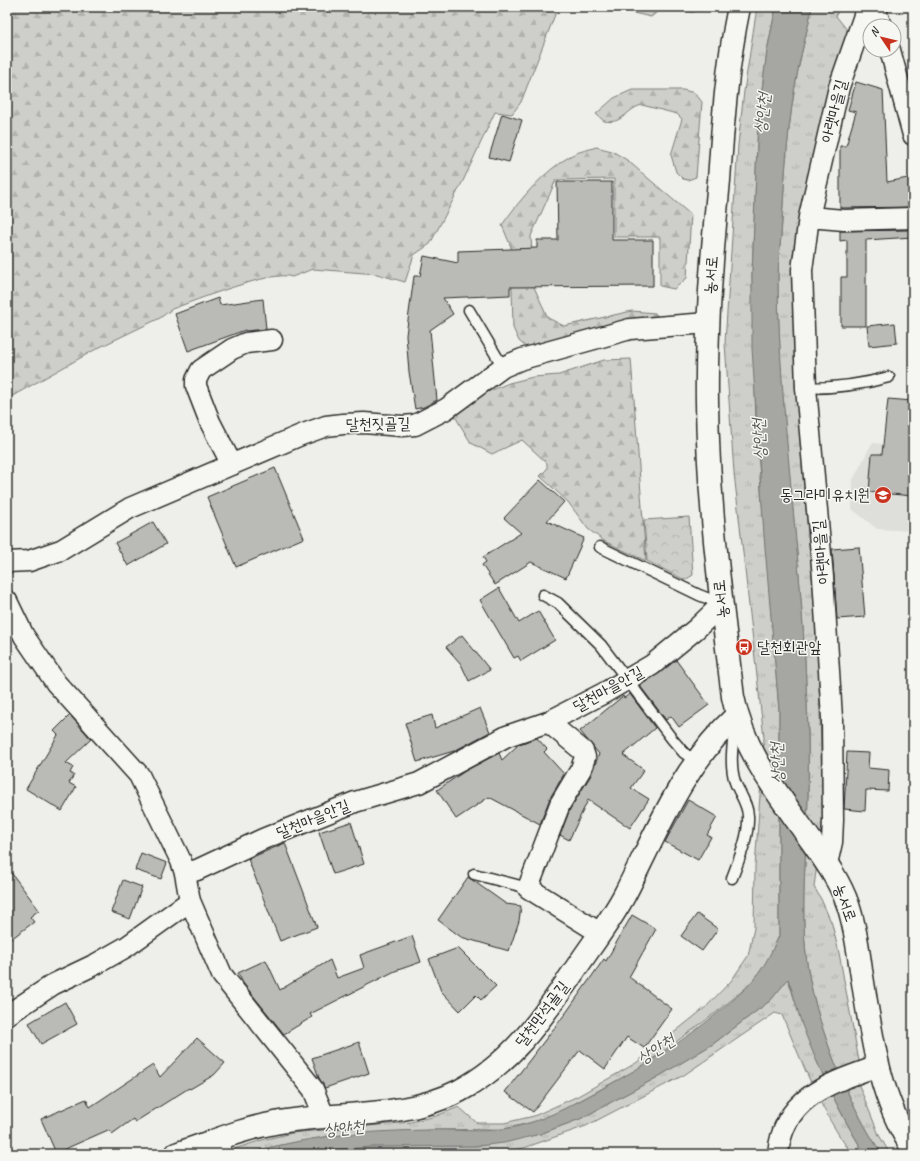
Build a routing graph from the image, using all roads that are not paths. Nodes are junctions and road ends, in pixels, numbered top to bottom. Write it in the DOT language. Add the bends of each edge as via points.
graph roads {
  1 [pos="739,7"];
  2 [pos="867,7"];
  3 [pos="875,7"];
  4 [pos="878,18"];
  5 [pos="892,58"];
  6 [pos="913,134"];
  7 [pos="809,217"];
  8 [pos="913,218"];
  9 [pos="469,310"];
  10 [pos="708,323"];
  11 [pos="272,340"];
  12 [pos="503,367"];
  13 [pos="889,377"];
  14 [pos="806,388"];
  15 [pos="232,465"];
  16 [pos="600,547"];
  17 [pos="7,562"];
  18 [pos="543,595"];
  19 [pos="7,600"];
  20 [pos="722,604"];
  21 [pos="626,680"];
  22 [pos="736,716"];
  23 [pos="548,722"];
  24 [pos="696,762"];
  25 [pos="824,859"];
  26 [pos="185,873"];
  27 [pos="474,874"];
  28 [pos="732,878"];
  29 [pos="528,888"];
  30 [pos="190,901"];
  31 [pos="600,933"];
  32 [pos="7,1015"];
  33 [pos="878,1066"];
  34 [pos="324,1116"];
  35 [pos="220,1148"];
  36 [pos="913,1150"];
  37 [pos="176,1154"];
  38 [pos="778,1154"];
  1 -- 10 [label="street, 농서로" via="728,77"];
  2 -- 7 [label="street, 아랫마을길" via="839,87"];
  3 -- 4 [label="street"];
  5 -- 6 [label="street"];
  7 -- 8 [label="street" via="844,220"];
  7 -- 14 [label="street, 아랫마을길" via="802,270"];
  9 -- 12 [label="lane"];
  10 -- 12 [label="street, 달천짓골길" via="630,329 522,359"];
  10 -- 20 [label="street, 농서로" via="708,440"];
  11 -- 15 [label="street" via="246,343 232,348 201,370 196,380 210,422"];
  12 -- 15 [label="street, 달천짓골길" via="446,409 415,425 364,423 326,426"];
  13 -- 14 [label="lane" via="866,384"];
  14 -- 25 [label="street, 아랫마을길" via="832,711 832,842"];
  15 -- 17 [label="street, 달천짓골길" via="130,508 61,550 29,561"];
  16 -- 20 [label="lane"];
  18 -- 21 [label="lane" via="558,603 601,645"];
  19 -- 26 [label="street" via="24,636 56,683 139,775"];
  20 -- 21 [label="street, 달천마을안길" via="652,665"];
  20 -- 22 [label="street, 농서로"];
  21 -- 23 [label="street, 달천마을안길"];
  21 -- 24 [label="lane" via="672,739"];
  22 -- 24 [label="street, 달천만석골길"];
  22 -- 25 [label="street, 농서로" via="748,747"];
  22 -- 28 [label="lane" via="732,768 746,806 748,823"];
  23 -- 26 [label="street, 달천마을안길" via="507,736 419,783 355,802"];
  23 -- 29 [label="street" via="583,751 585,757 581,770 560,804"];
  24 -- 31 [label="street, 달천만석골길" via="668,804 624,896"];
  25 -- 33 [label="street, 농서로" via="848,905"];
  26 -- 30 [label="street"];
  27 -- 29 [label="lane"];
  29 -- 31 [label="street"];
  30 -- 32 [label="street" via="126,947 54,984"];
  30 -- 34 [label="street" via="222,975 313,1089"];
  31 -- 34 [label="street, 달천만석골길" via="538,1024 515,1051 484,1075 430,1103 376,1112"];
  33 -- 36 [label="street, 농서로" via="902,1133"];
  33 -- 38 [label="street" via="816,1091 805,1099 786,1122 781,1133"];
  34 -- 35 [label="street, 달천만석골길" via="274,1123"];
  35 -- 37 [label="street, 달천만석골길"];
}
